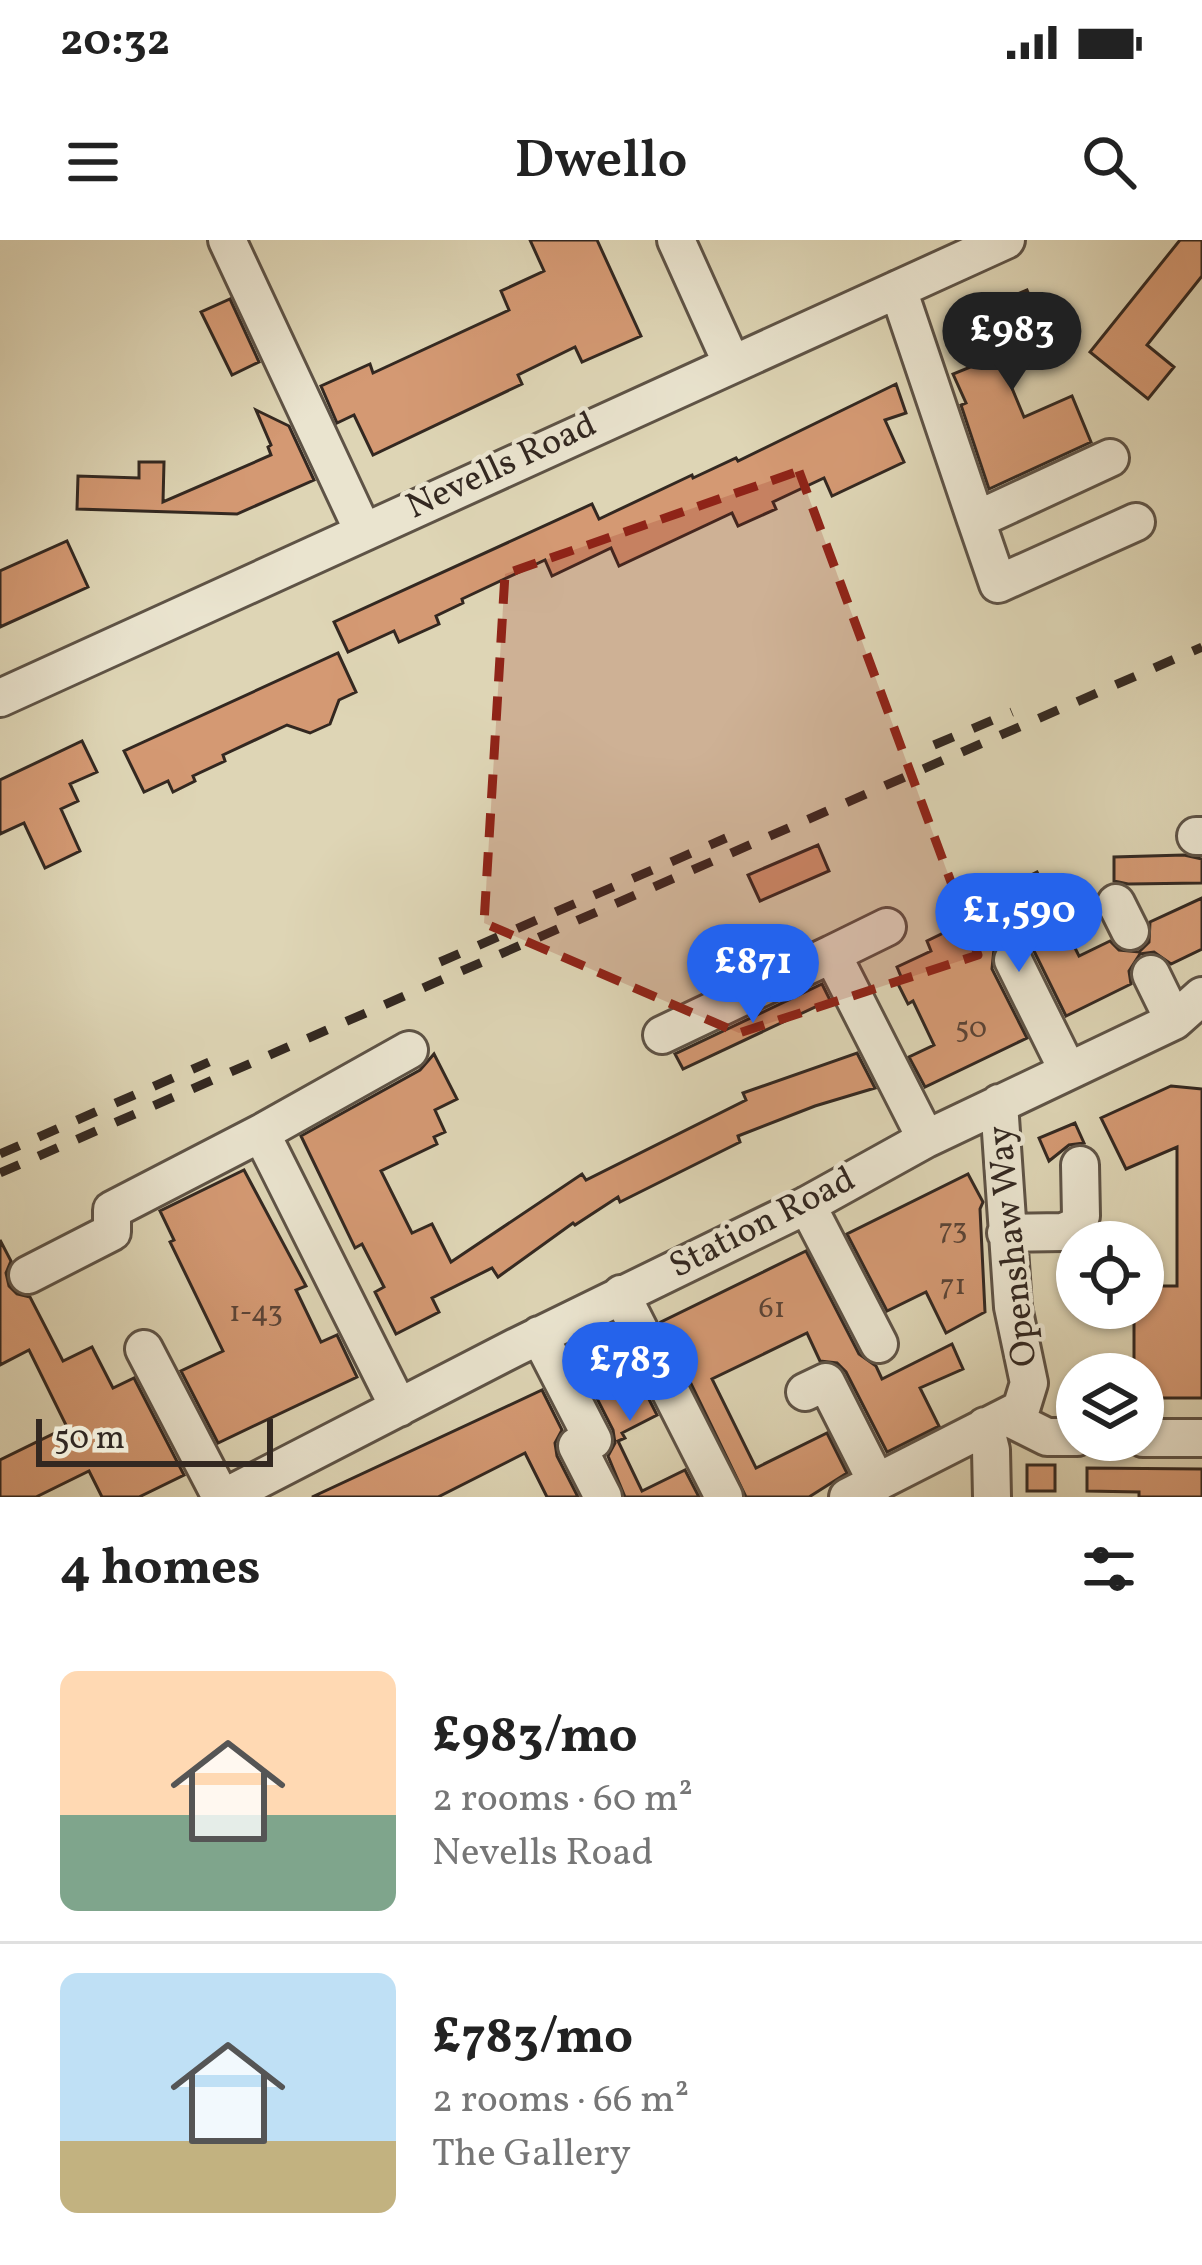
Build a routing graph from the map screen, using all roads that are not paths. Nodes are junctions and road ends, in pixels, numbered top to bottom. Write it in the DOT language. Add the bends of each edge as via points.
graph roads {
  1 [pos="226,240"];
  2 [pos="676,240"];
  3 [pos="1006,240"];
  4 [pos="898,289"];
  5 [pos="731,362"];
  6 [pos="1110,458"];
  7 [pos="976,520"];
  8 [pos="1136,522"];
  9 [pos="363,531"];
  10 [pos="0,698"];
  11 [pos="887,927"];
  12 [pos="832,954"];
  13 [pos="1013,960"];
  14 [pos="1151,974"];
  15 [pos="1202,997"];
  16 [pos="1188,1020"];
  17 [pos="662,1035"];
  18 [pos="409,1050"];
  19 [pos="1068,1071"];
  20 [pos="999,1103"];
  21 [pos="261,1132"];
  22 [pos="926,1139"];
  23 [pos="1080,1165"];
  24 [pos="807,1205"];
  25 [pos="1006,1233"];
  26 [pos="28,1275"];
  27 [pos="621,1294"];
  28 [pos="538,1336"];
  29 [pos="879,1344"];
  30 [pos="144,1348"];
  31 [pos="805,1392"];
  32 [pos="399,1408"];
  33 [pos="996,1422"];
  34 [pos="1056,1437"];
  35 [pos="1164,1438"];
  36 [pos="1202,1438"];
  37 [pos="862,1490"];
  38 [pos="230,1496"];
  39 [pos="603,1497"];
  40 [pos="724,1497"];
  41 [pos="992,1497"];
  1 -- 9 [label="street"];
  2 -- 5 [label="street"];
  3 -- 4 [label="street, Nevells Road"];
  4 -- 5 [label="street, Nevells Road"];
  4 -- 7 [label="street"];
  5 -- 9 [label="street, Nevells Road"];
  6 -- 7 [label="street"];
  7 -- 8 [label="street" via="998,584"];
  9 -- 10 [label="street, Nevells Road"];
  11 -- 12 [label="street"];
  12 -- 17 [label="street"];
  12 -- 22 [label="street"];
  13 -- 19 [label="street"];
  14 -- 16 [label="street"];
  15 -- 16 [label="street, Station Road"];
  16 -- 19 [label="street, Station Road"];
  18 -- 21 [label="street"];
  19 -- 20 [label="street, Station Road"];
  20 -- 22 [label="street, Station Road"];
  20 -- 25 [label="street, Openshaw Way"];
  21 -- 26 [label="street" via="112,1210 112,1232"];
  21 -- 32 [label="street"];
  22 -- 24 [label="street, Station Road"];
  23 -- 25 [label="street" via="1077,1226"];
  24 -- 27 [label="street, Station Road"];
  24 -- 29 [label="street"];
  25 -- 33 [label="street, Openshaw Way" via="1029,1383 1021,1409"];
  27 -- 28 [label="street, Station Road"];
  27 -- 40 [label="street"];
  28 -- 32 [label="street, Station Road"];
  28 -- 39 [label="street" via="593,1440 577,1446"];
  30 -- 38 [label="street"];
  31 -- 37 [label="street" via="826,1382"];
  32 -- 38 [label="street, Station Road"];
  33 -- 34 [label="street"];
  33 -- 37 [label="street"];
  33 -- 41 [label="street"];
  35 -- 36 [label="street"];
}
